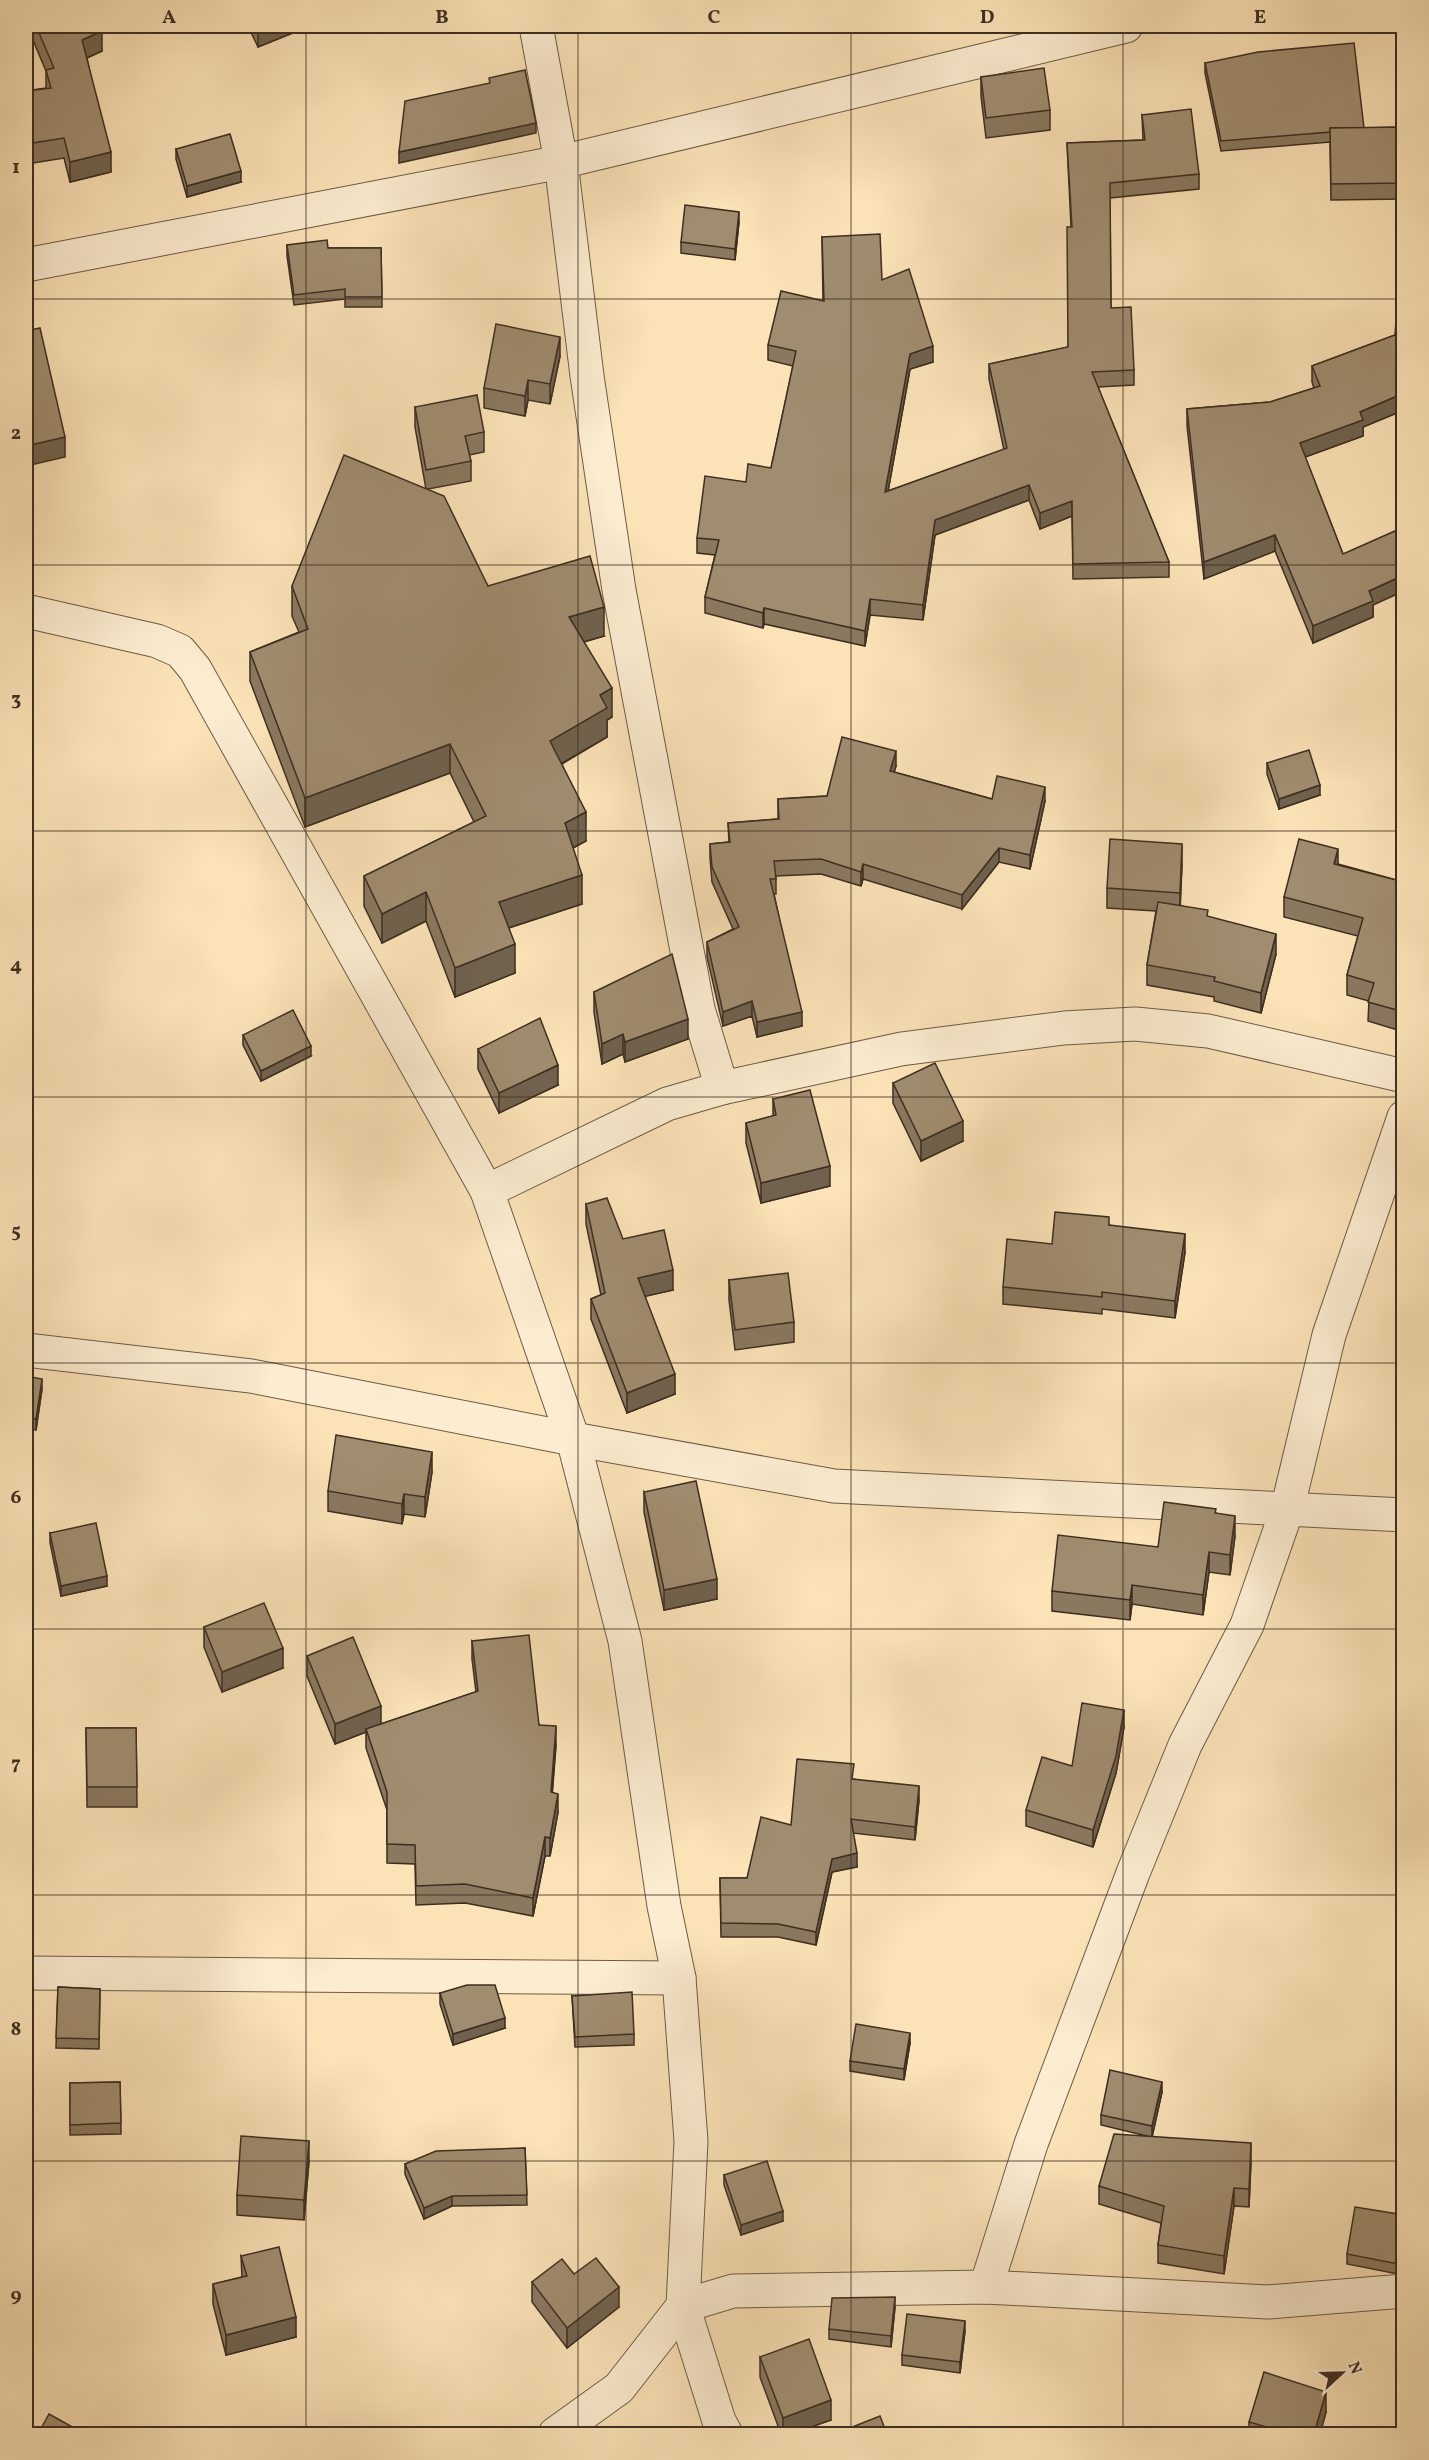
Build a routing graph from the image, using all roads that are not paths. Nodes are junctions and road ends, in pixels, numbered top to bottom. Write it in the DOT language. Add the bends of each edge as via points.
graph roads {
  1 [pos="536,26"];
  2 [pos="1126,26"];
  3 [pos="561,162"];
  4 [pos="26,265"];
  5 [pos="26,611"];
  6 [pos="1404,1076"];
  7 [pos="722,1088"];
  8 [pos="1404,1117"];
  9 [pos="487,1191"];
  10 [pos="26,1350"];
  11 [pos="573,1440"];
  12 [pos="1287,1510"];
  13 [pos="1404,1515"];
  14 [pos="26,1973"];
  15 [pos="679,1978"];
  16 [pos="986,2287"];
  17 [pos="1404,2291"];
  18 [pos="683,2306"];
  19 [pos="555,2434"];
  20 [pos="726,2434"];
  1 -- 3 [label="street"];
  2 -- 3 [label="street"];
  3 -- 4 [label="street"];
  3 -- 7 [label="street" via="619,590 698,1009"];
  5 -- 9 [label="street" via="157,641 180,651 195,669"];
  6 -- 7 [label="street" via="1208,1031 1135,1024 1064,1028 901,1049"];
  7 -- 9 [label="street" via="667,1104"];
  8 -- 12 [label="street" via="1329,1335"];
  9 -- 11 [label="street"];
  10 -- 11 [label="street" via="251,1376"];
  11 -- 12 [label="street" via="834,1486"];
  11 -- 15 [label="street" via="625,1641 664,1906"];
  12 -- 13 [label="street"];
  12 -- 16 [label="street" via="1247,1625 1185,1745 1100,1957 1032,2144"];
  14 -- 15 [label="street"];
  15 -- 18 [label="street" via="691,2141"];
  16 -- 17 [label="street" via="1268,2302"];
  16 -- 18 [label="street" via="733,2291"];
  18 -- 19 [label="street" via="619,2388"];
  18 -- 20 [label="street"];
}
